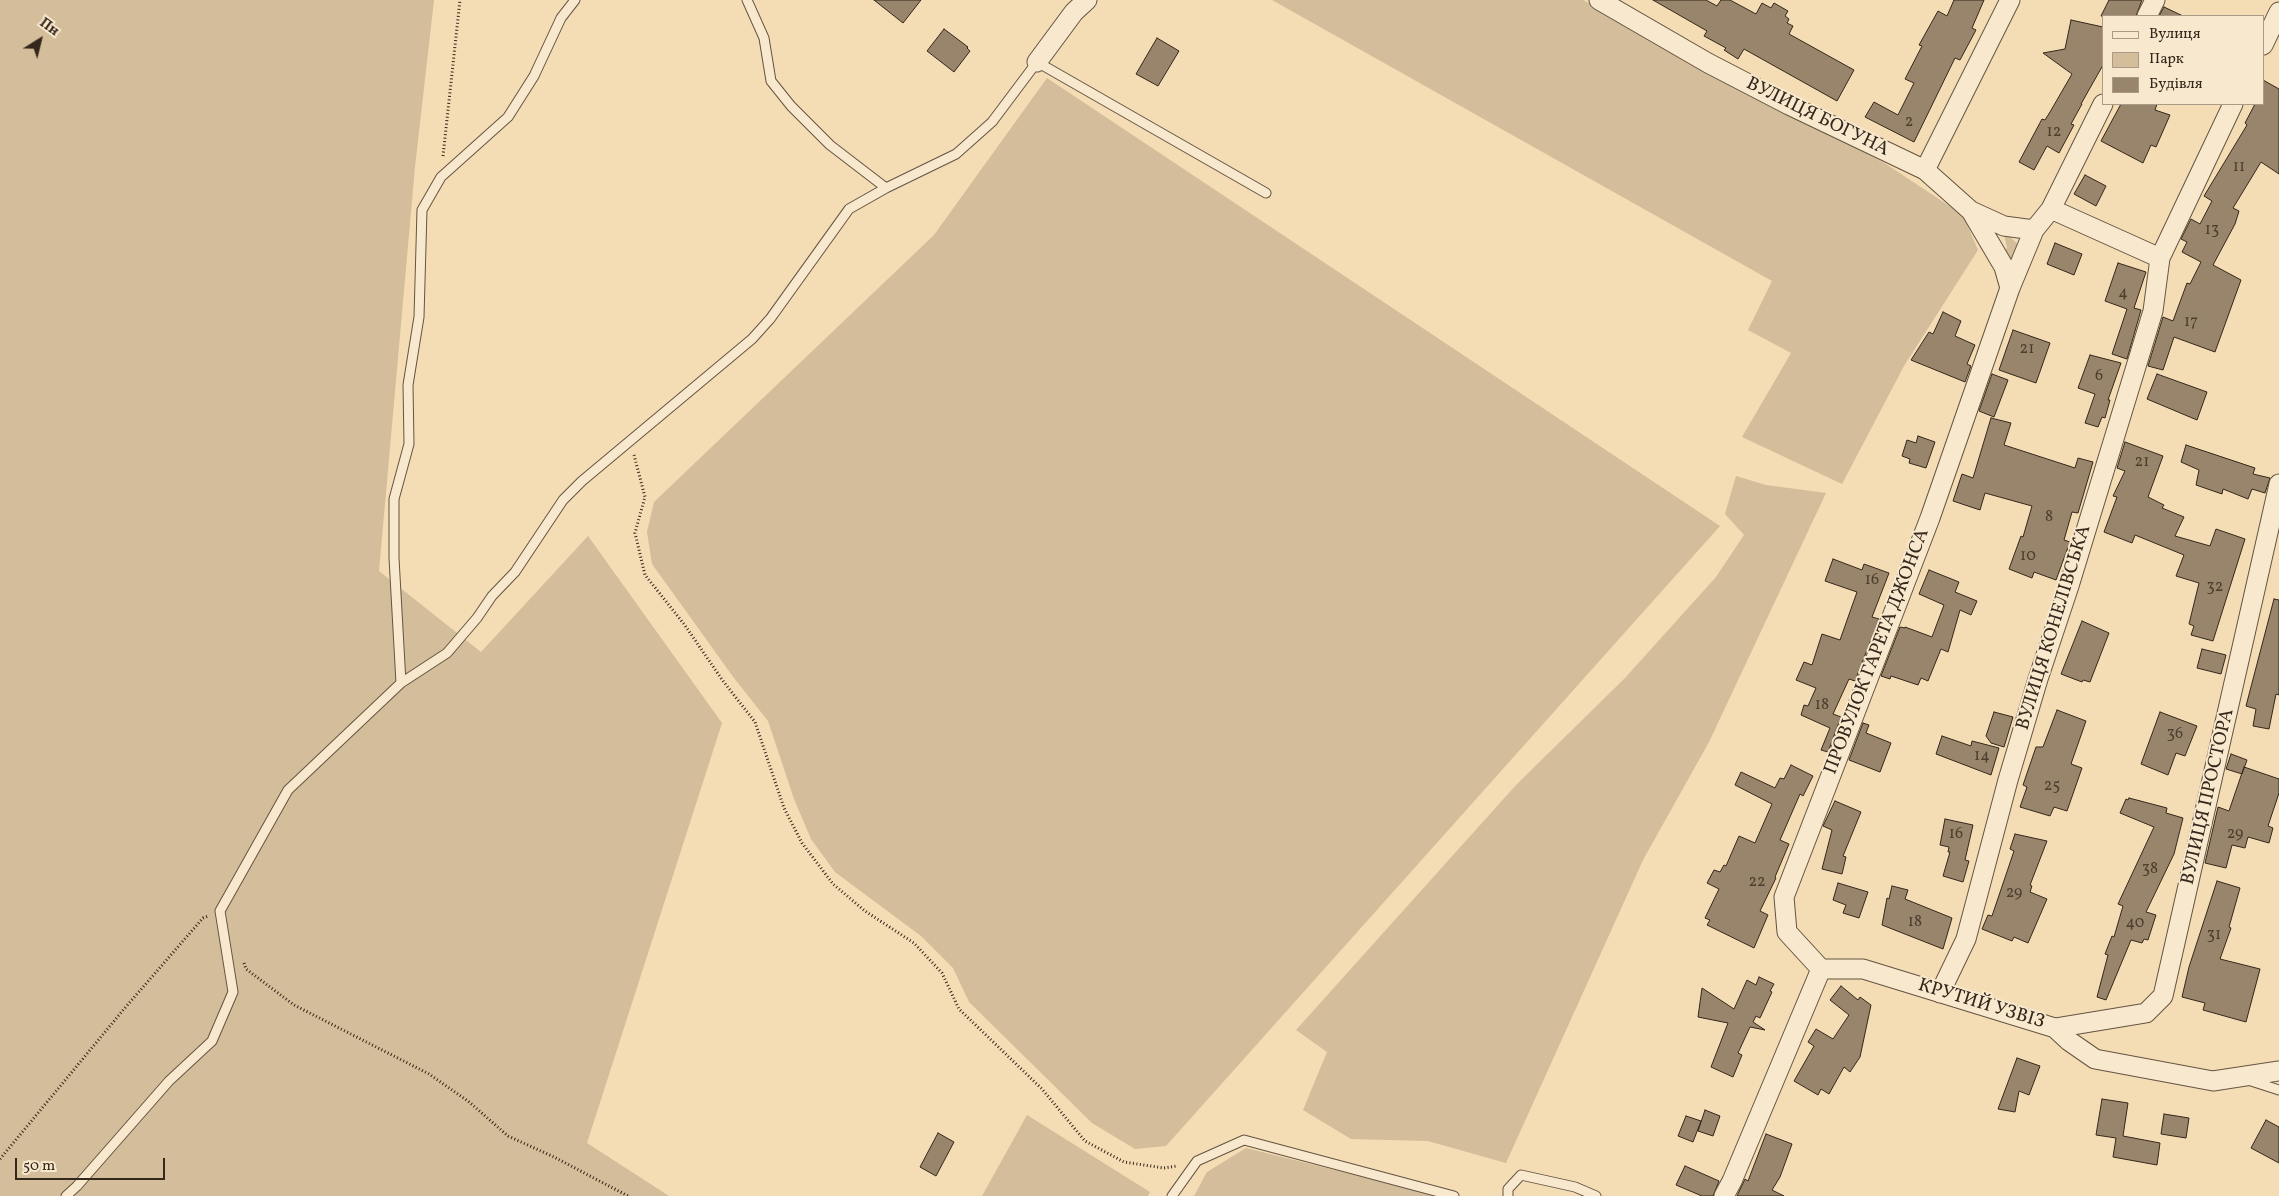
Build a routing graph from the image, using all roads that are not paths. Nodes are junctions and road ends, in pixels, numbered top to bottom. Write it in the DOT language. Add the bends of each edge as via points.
graph roads {
  1 [pos="575,0"];
  2 [pos="747,0"];
  3 [pos="1087,0"];
  4 [pos="1599,0"];
  5 [pos="2010,0"];
  6 [pos="2155,0"];
  7 [pos="2279,12"];
  8 [pos="2148,15"];
  9 [pos="2264,43"];
  10 [pos="1037,62"];
  11 [pos="2103,105"];
  12 [pos="2233,105"];
  13 [pos="1925,170"];
  14 [pos="886,188"];
  15 [pos="1266,193"];
  16 [pos="2051,209"];
  17 [pos="1971,211"];
  18 [pos="2034,230"];
  19 [pos="2160,258"];
  20 [pos="2010,288"];
  21 [pos="2279,484"];
  22 [pos="401,683"];
  23 [pos="1821,969"];
  24 [pos="1940,994"];
  25 [pos="2055,1028"];
  26 [pos="2279,1071"];
  27 [pos="2238,1077"];
  28 [pos="2279,1090"];
  29 [pos="66,1196"];
  30 [pos="1172,1196"];
  31 [pos="1454,1196"];
  32 [pos="1508,1196"];
  33 [pos="1596,1196"];
  34 [pos="1724,1196"];
  1 -- 22 [label="lane" via="508,118 441,176 422,210 419,317 408,384 409,444 394,499"];
  2 -- 14 [label="lane" via="764,38 771,81 830,145"];
  3 -- 10 [label="street" via="1074,12"];
  4 -- 13 [label="street, ВУЛИЦЯ БОГУНА" via="1724,72"];
  5 -- 13 [label="street"];
  6 -- 8 [label="street"];
  7 -- 9 [label="street"];
  10 -- 14 [label="lane" via="992,122 956,154"];
  10 -- 15 [label="lane"];
  11 -- 16 [label="street, ПРОВУЛОК ГАРЕТА ДЖОНСА"];
  12 -- 19 [label="street, ВУЛИЦЯ КОНЕЛІВСЬКА"];
  13 -- 17 [label="street, ВУЛИЦЯ БОГУНА"];
  14 -- 22 [label="lane" via="849,209 752,339 631,438 563,500 515,572 447,653"];
  16 -- 18 [label="street, ПРОВУЛОК ГАРЕТА ДЖОНСА"];
  16 -- 19 [label="street"];
  17 -- 18 [label="street, ВУЛИЦЯ БОГУНА" via="2004,226"];
  17 -- 20 [label="street" via="2004,267"];
  18 -- 20 [label="street, ПРОВУЛОК ГАРЕТА ДЖОНСА"];
  19 -- 24 [label="street, ВУЛИЦЯ КОНЕЛІВСЬКА" via="2153,311 2038,679 1966,939"];
  20 -- 23 [label="street, ПРОВУЛОК ГАРЕТА ДЖОНСА" via="1930,518 1784,897 1787,932"];
  21 -- 25 [label="street, ВУЛИЦЯ ПРОСТОРА" via="2163,996 2146,1012"];
  22 -- 29 [label="lane" via="288,790 220,911 233,992 212,1041 169,1081"];
  23 -- 24 [label="street, КРУТИЙ УЗВІЗ" via="1864,969"];
  23 -- 34 [label="street"];
  24 -- 25 [label="street, КРУТИЙ УЗВІЗ"];
  25 -- 27 [label="street, КРУТИЙ УЗВІЗ" via="2095,1059 2213,1081"];
  26 -- 27 [label="street, КРУТИЙ УЗВІЗ"];
  27 -- 28 [label="lane"];
  30 -- 31 [label="lane" via="1197,1161 1244,1140"];
  32 -- 33 [label="lane" via="1508,1189 1521,1175 1575,1187"];
}
